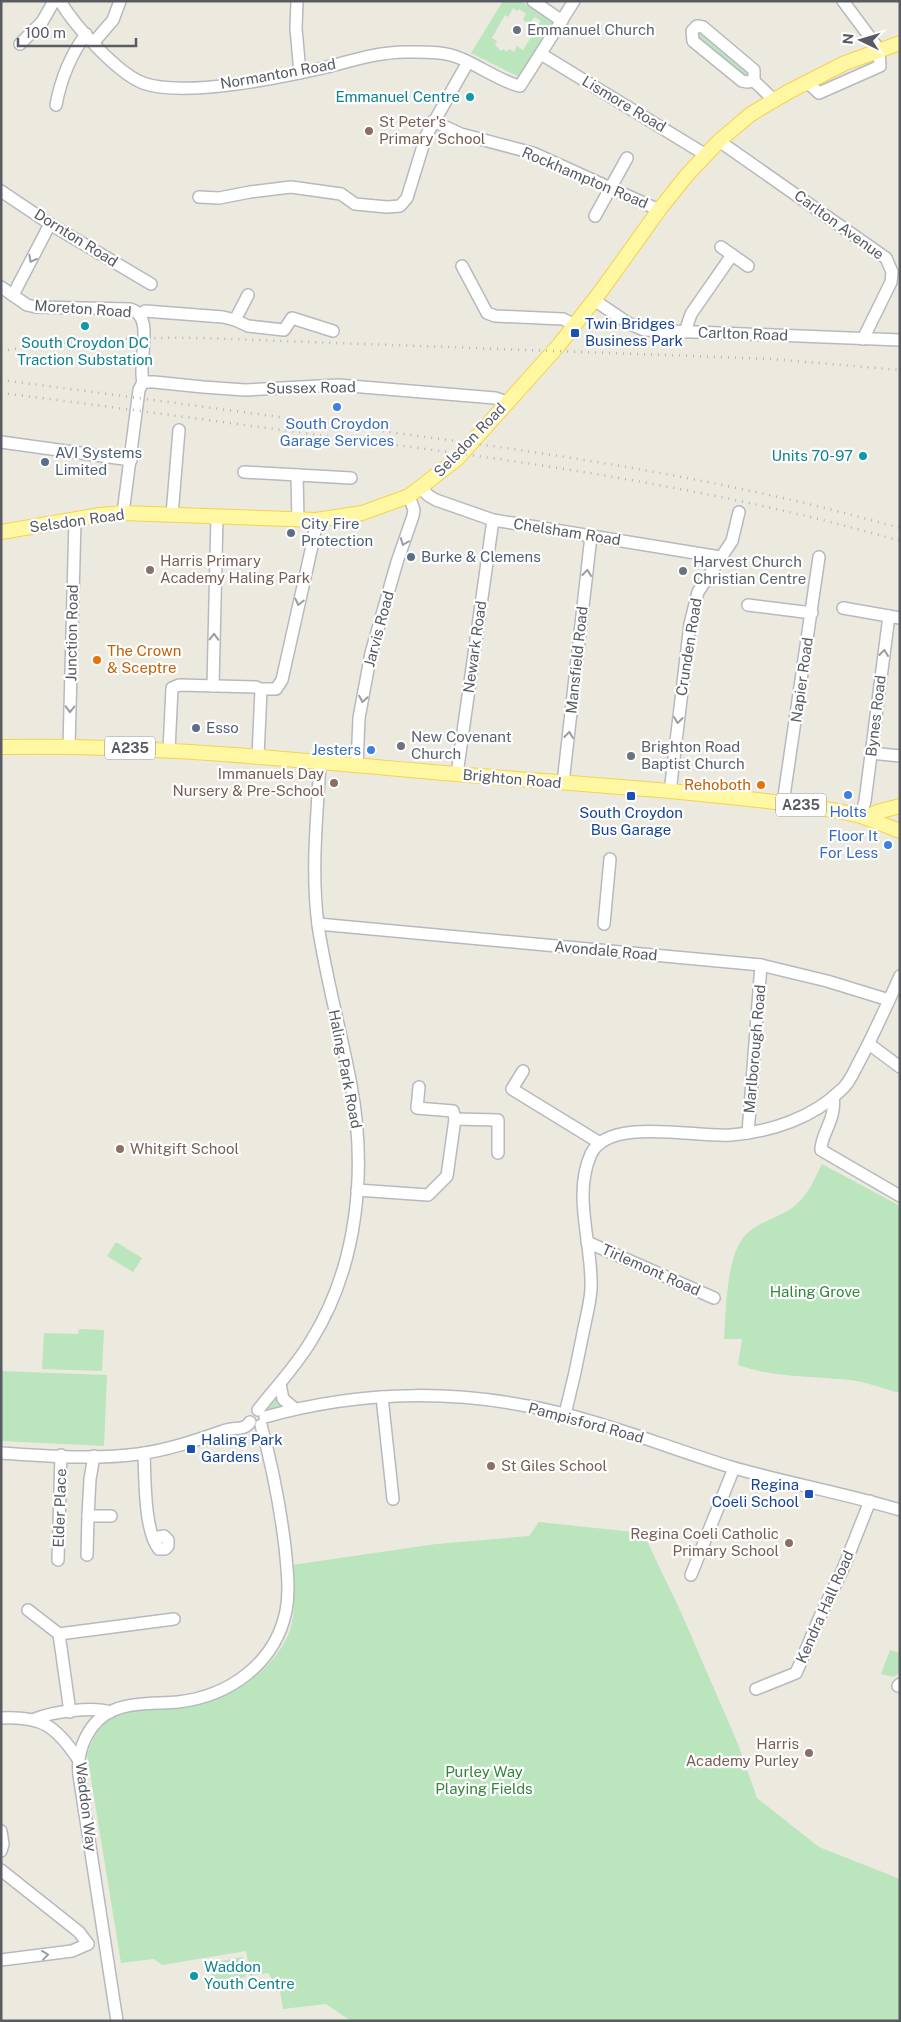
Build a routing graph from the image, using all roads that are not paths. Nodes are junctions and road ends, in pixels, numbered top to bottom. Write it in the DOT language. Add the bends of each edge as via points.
graph roads {
  1 [pos="54,1"];
  2 [pos="60,1"];
  3 [pos="120,1"];
  4 [pos="297,1"];
  5 [pos="533,1"];
  6 [pos="574,1"];
  7 [pos="842,1"];
  8 [pos="562,21"];
  9 [pos="90,38"];
  10 [pos="900,43"];
  11 [pos="20,44"];
  12 [pos="730,50"];
  13 [pos="879,51"];
  14 [pos="541,54"];
  15 [pos="468,62"];
  16 [pos="720,62"];
  17 [pos="300,73"];
  18 [pos="754,81"];
  19 [pos="774,100"];
  20 [pos="56,105"];
  21 [pos="433,121"];
  22 [pos="719,141"];
  23 [pos="706,155"];
  24 [pos="627,158"];
  25 [pos="611,188"];
  26 [pos="1,191"];
  27 [pos="199,197"];
  28 [pos="659,210"];
  29 [pos="595,216"];
  30 [pos="50,224"];
  31 [pos="721,247"];
  32 [pos="732,255"];
  33 [pos="462,266"];
  34 [pos="748,266"];
  35 [pos="151,284"];
  36 [pos="1,286"];
  37 [pos="248,296"];
  38 [pos="16,297"];
  39 [pos="594,300"];
  40 [pos="140,314"];
  41 [pos="236,320"];
  42 [pos="575,325"];
  43 [pos="333,331"];
  44 [pos="685,332"];
  45 [pos="863,339"];
  46 [pos="900,340"];
  47 [pos="143,382"];
  48 [pos="507,402"];
  49 [pos="179,430"];
  50 [pos="1,442"];
  51 [pos="131,460"];
  52 [pos="244,472"];
  53 [pos="297,475"];
  54 [pos="351,478"];
  55 [pos="421,488"];
  56 [pos="409,496"];
  57 [pos="739,512"];
  58 [pos="123,513"];
  59 [pos="172,515"];
  60 [pos="216,517"];
  61 [pos="75,520"];
  62 [pos="298,520"];
  63 [pos="316,520"];
  64 [pos="493,520"];
  65 [pos="1,532"];
  66 [pos="591,536"];
  67 [pos="720,557"];
  68 [pos="819,557"];
  69 [pos="748,605"];
  70 [pos="843,608"];
  71 [pos="812,613"];
  72 [pos="894,617"];
  73 [pos="213,686"];
  74 [pos="261,689"];
  75 [pos="1,747"];
  76 [pos="69,747"];
  77 [pos="169,750"];
  78 [pos="871,753"];
  79 [pos="258,756"];
  80 [pos="900,756"];
  81 [pos="320,762"];
  82 [pos="357,765"];
  83 [pos="457,774"];
  84 [pos="563,783"];
  85 [pos="670,792"];
  86 [pos="783,803"];
  87 [pos="899,806"];
  88 [pos="864,817"];
  89 [pos="885,826"];
  90 [pos="900,831"];
  91 [pos="610,859"];
  92 [pos="318,924"];
  93 [pos="604,924"];
  94 [pos="762,965"];
  95 [pos="900,976"];
  96 [pos="889,1000"];
  97 [pos="869,1044"];
  98 [pos="900,1067"];
  99 [pos="523,1071"];
  100 [pos="419,1086"];
  101 [pos="833,1098"];
  102 [pos="455,1119"];
  103 [pos="748,1133"];
  104 [pos="600,1143"];
  105 [pos="498,1153"];
  106 [pos="357,1190"];
  107 [pos="900,1196"];
  108 [pos="587,1242"];
  109 [pos="714,1298"];
  110 [pos="280,1384"];
  111 [pos="382,1397"];
  112 [pos="295,1409"];
  113 [pos="565,1414"];
  114 [pos="257,1418"];
  115 [pos="144,1453"];
  116 [pos="1,1454"];
  117 [pos="61,1456"];
  118 [pos="94,1456"];
  119 [pos="734,1468"];
  120 [pos="393,1499"];
  121 [pos="870,1501"];
  122 [pos="900,1510"];
  123 [pos="88,1516"];
  124 [pos="111,1516"];
  125 [pos="153,1538"];
  126 [pos="86,1555"];
  127 [pos="58,1560"];
  128 [pos="691,1574"];
  129 [pos="28,1610"];
  130 [pos="174,1619"];
  131 [pos="59,1634"];
  132 [pos="756,1689"];
  133 [pos="1,1711"];
  134 [pos="70,1712"];
  135 [pos="110,1712"];
  136 [pos="1,1718"];
  137 [pos="35,1719"];
  138 [pos="78,1759"];
  139 [pos="1,1831"];
  140 [pos="1,1851"];
  141 [pos="1,1870"];
  142 [pos="88,1944"];
  143 [pos="106,1948"];
  144 [pos="1,1960"];
  145 [pos="117,2021"];
  1 -- 11 [label="street" via="39,25"];
  2 -- 9 [label="street, Normanton Road"];
  3 -- 9 [label="street" via="112,20"];
  4 -- 17 [label="street"];
  5 -- 8 [label="street"];
  6 -- 8 [label="street"];
  7 -- 13 [label="street"];
  8 -- 14 [label="street"];
  9 -- 17 [label="street, Normanton Road" via="122,70 141,82 156,86 216,85"];
  9 -- 20 [label="street" via="77,46 64,75"];
  10 -- 13 [label="main road, Selsdon Road"];
  12 -- 16 [label="street"];
  12 -- 16 [label="street" via="700,26 695,28 691,34 693,40"];
  12 -- 18 [label="street" via="754,70"];
  13 -- 19 [label="main road, Selsdon Road" via="845,63"];
  14 -- 15 [label="street, Normanton Road" via="519,86"];
  14 -- 23 [label="street, Lismore Road"];
  15 -- 17 [label="street, Normanton Road" via="434,53 393,52"];
  15 -- 21 [label="street"];
  16 -- 18 [label="street" via="742,81"];
  18 -- 19 [label="street"];
  19 -- 22 [label="main road, Selsdon Road" via="751,114"];
  21 -- 25 [label="street, Rockhampton Road" via="461,134 533,153"];
  21 -- 27 [label="street" via="422,144 407,198 400,206 355,204 341,194 291,187 216,198"];
  22 -- 23 [label="main road, Selsdon Road"];
  22 -- 45 [label="street, Carlton Avenue" via="886,258 892,272 891,282"];
  23 -- 28 [label="main road, Selsdon Road"];
  24 -- 25 [label="street"];
  25 -- 28 [label="street, Rockhampton Road"];
  25 -- 29 [label="street"];
  26 -- 30 [label="street, Dornton Road"];
  28 -- 39 [label="main road, Selsdon Road"];
  30 -- 35 [label="street, Dornton Road"];
  30 -- 38 [label="street, one-way"];
  31 -- 32 [label="street"];
  32 -- 34 [label="street"];
  32 -- 44 [label="street" via="689,317"];
  33 -- 42 [label="street" via="487,313 563,319"];
  36 -- 38 [label="street, Moreton Road"];
  37 -- 41 [label="street"];
  38 -- 40 [label="street, Moreton Road" via="36,307 127,309"];
  39 -- 42 [label="main road, Selsdon Road"];
  39 -- 44 [label="street, Carlton Road" via="639,329"];
  40 -- 41 [label="street, Moreton Road" via="145,311 164,312"];
  40 -- 47 [label="street" via="144,325"];
  41 -- 43 [label="street, Moreton Road" via="248,326 284,330 292,318"];
  42 -- 48 [label="main road, Selsdon Road"];
  44 -- 45 [label="street, Carlton Road"];
  45 -- 46 [label="street, Carlton Road"];
  47 -- 48 [label="street, Sussex Road" via="245,390 338,385 495,398"];
  47 -- 51 [label="street" via="139,390"];
  48 -- 55 [label="main road, Selsdon Road" via="457,459"];
  49 -- 59 [label="street"];
  50 -- 51 [label="street"];
  51 -- 58 [label="street"];
  52 -- 53 [label="street"];
  53 -- 54 [label="street"];
  53 -- 62 [label="street"];
  55 -- 56 [label="main road, Selsdon Road"];
  55 -- 64 [label="street, Chelsham Road" via="436,500"];
  56 -- 63 [label="main road, Selsdon Road" via="362,513"];
  56 -- 82 [label="street, Jarvis Road, one-way" via="414,516 371,653 360,718"];
  57 -- 67 [label="street, Crunden Road" via="732,541"];
  58 -- 59 [label="main road, Selsdon Road"];
  58 -- 61 [label="main road, Selsdon Road"];
  59 -- 60 [label="main road, Selsdon Road"];
  60 -- 62 [label="main road, Selsdon Road"];
  73 -- 60 [label="street, one-way"];
  61 -- 65 [label="main road, Selsdon Road"];
  61 -- 76 [label="street, Junction Road, one-way"];
  62 -- 63 [label="main road, Selsdon Road"];
  63 -- 74 [label="street, one-way" via="282,680 276,689"];
  64 -- 66 [label="street, Chelsham Road"];
  64 -- 83 [label="street, Newark Road"];
  66 -- 67 [label="street, Chelsham Road"];
  84 -- 66 [label="street, Mansfield Road, one-way"];
  67 -- 85 [label="street, Crunden Road, one-way" via="698,592 690,624"];
  68 -- 71 [label="street, Napier Road"];
  69 -- 71 [label="street"];
  70 -- 72 [label="street, Bynes Road"];
  71 -- 86 [label="street, Napier Road"];
  78 -- 72 [label="street, Bynes Road, one-way"];
  73 -- 74 [label="street"];
  73 -- 77 [label="street" via="180,685 172,688"];
  74 -- 79 [label="street"];
  75 -- 76 [label="main road, Brighton Road / A235"];
  76 -- 77 [label="main road, Brighton Road / A235"];
  77 -- 79 [label="main road, Brighton Road / A235"];
  78 -- 80 [label="street"];
  78 -- 88 [label="street, Bynes Road"];
  79 -- 81 [label="main road, Brighton Road / A235"];
  81 -- 82 [label="main road, Brighton Road / A235"];
  81 -- 92 [label="street, Haling Park Road" via="315,892"];
  82 -- 83 [label="main road, Brighton Road / A235"];
  83 -- 84 [label="main road, Brighton Road / A235"];
  84 -- 85 [label="main road, Brighton Road / A235"];
  85 -- 86 [label="main road, Brighton Road / A235"];
  86 -- 88 [label="main road, Brighton Road / A235"];
  87 -- 88 [label="main road"];
  87 -- 89 [label="main road" via="892,810"];
  88 -- 89 [label="main road, Brighton Road / A235"];
  89 -- 90 [label="main road, Brighton Road / A235"];
  91 -- 93 [label="street"];
  92 -- 94 [label="street, Avondale Road"];
  92 -- 106 [label="street, Haling Park Road" via="357,1124"];
  94 -- 96 [label="street, Avondale Road"];
  94 -- 103 [label="street, Marlborough Road"];
  95 -- 96 [label="street"];
  96 -- 97 [label="street"];
  97 -- 98 [label="street"];
  97 -- 101 [label="street" via="846,1086"];
  99 -- 104 [label="street" via="512,1089"];
  100 -- 102 [label="street" via="417,1108 453,1111"];
  101 -- 103 [label="street" via="802,1116"];
  101 -- 107 [label="street" via="832,1117 821,1150"];
  102 -- 105 [label="street" via="498,1120"];
  102 -- 106 [label="street" via="447,1176 428,1195"];
  103 -- 104 [label="street" via="716,1136 634,1131"];
  104 -- 108 [label="street" via="591,1154 585,1177"];
  106 -- 110 [label="street, Haling Park Road" via="349,1246 332,1302 312,1339"];
  108 -- 109 [label="street, Tirlemont Road"];
  108 -- 113 [label="street" via="590,1297"];
  110 -- 112 [label="street" via="283,1399"];
  110 -- 114 [label="street, Haling Park Road"];
  111 -- 112 [label="street, Pampisford Road"];
  111 -- 113 [label="street, Pampisford Road" via="478,1398"];
  111 -- 120 [label="street"];
  112 -- 114 [label="street, Pampisford Road"];
  113 -- 119 [label="street, Pampisford Road"];
  114 -- 115 [label="street" via="237,1430 229,1429"];
  114 -- 135 [label="street, Waddon Way" via="278,1501 287,1568 287,1606 276,1639 252,1670 218,1692 189,1701 129,1706"];
  115 -- 118 [label="street"];
  115 -- 125 [label="street" via="146,1505"];
  116 -- 117 [label="street"];
  117 -- 118 [label="street"];
  117 -- 127 [label="street, Elder Place"];
  118 -- 123 [label="street"];
  119 -- 121 [label="street, Pampisford Road"];
  119 -- 128 [label="street"];
  121 -- 122 [label="street, Pampisford Road"];
  121 -- 132 [label="street, Kendra Hall Road" via="796,1673"];
  123 -- 124 [label="street"];
  123 -- 126 [label="street"];
  129 -- 131 [label="street"];
  130 -- 131 [label="street"];
  131 -- 134 [label="street"];
  133 -- 136 [label="street"];
  134 -- 135 [label="street"];
  134 -- 137 [label="street"];
  135 -- 138 [label="street, Waddon Way" via="88,1733"];
  136 -- 137 [label="street"];
  137 -- 138 [label="street" via="58,1734"];
  138 -- 143 [label="street, Waddon Way"];
  139 -- 140 [label="street"];
  141 -- 142 [label="street" via="79,1932"];
  142 -- 143 [label="street"];
  144 -- 142 [label="street, one-way" via="72,1951"];
  143 -- 145 [label="street, Waddon Way"];
}
